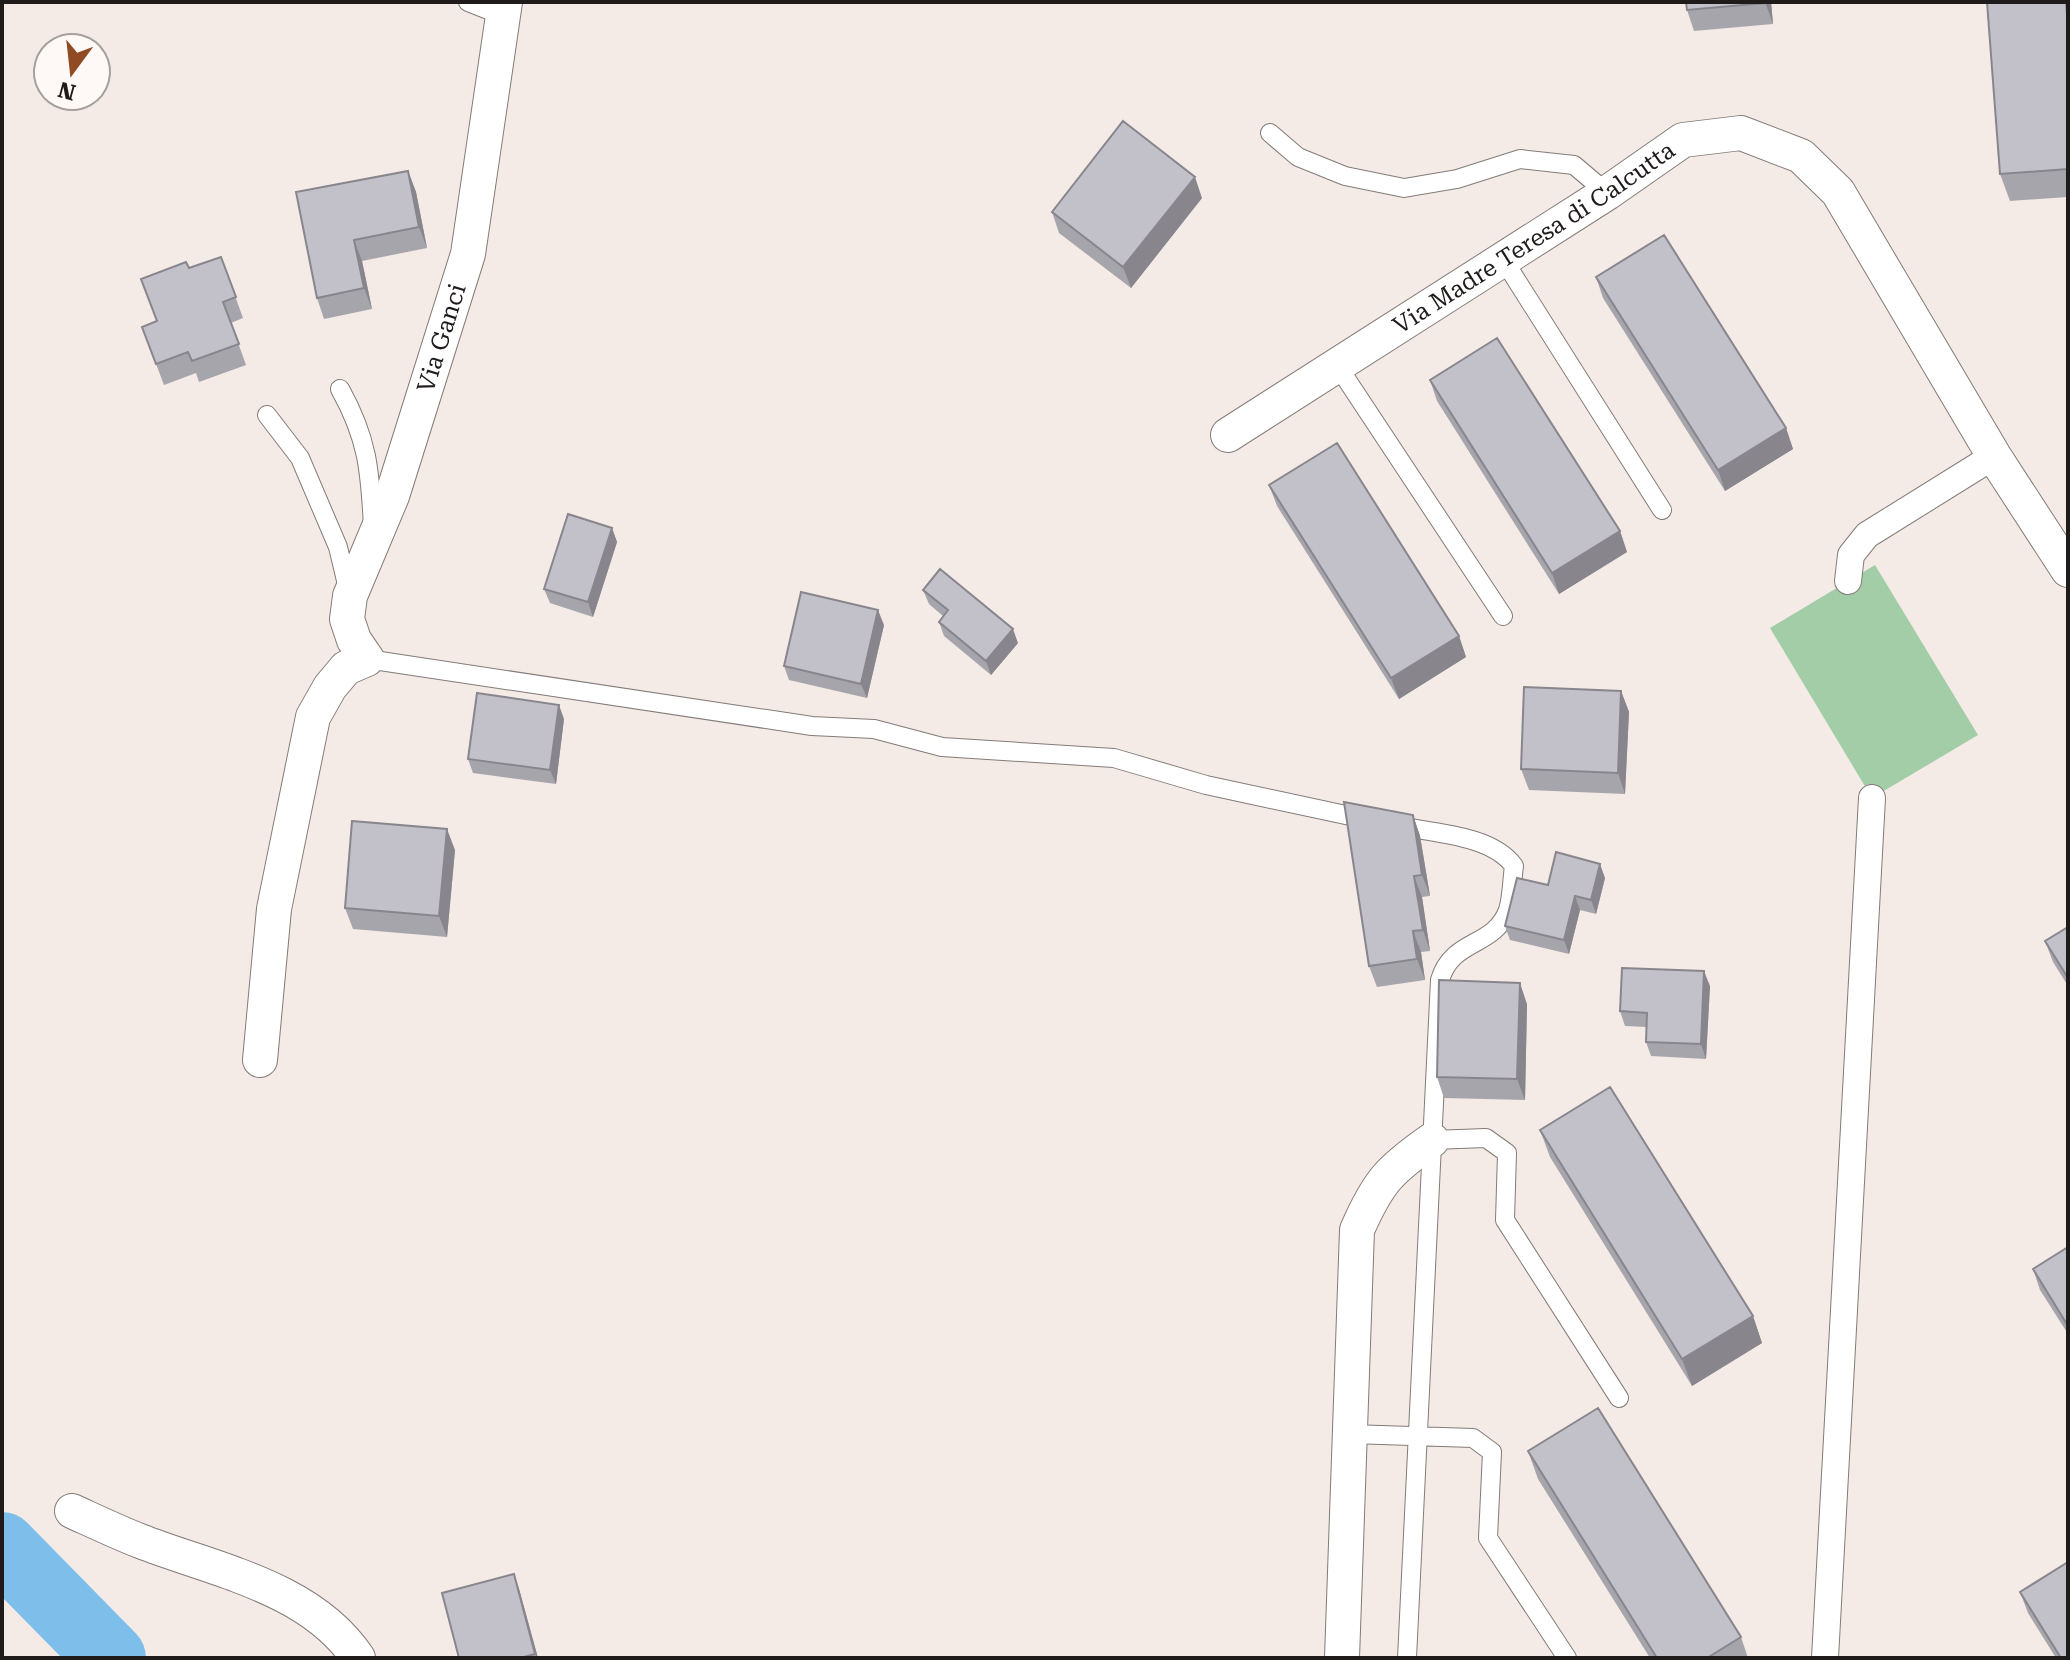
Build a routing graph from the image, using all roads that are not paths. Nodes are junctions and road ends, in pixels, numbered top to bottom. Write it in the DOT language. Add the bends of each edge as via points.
graph roads {
  1 [pos="468,2"];
  2 [pos="504,9"];
  3 [pos="1270,133"];
  4 [pos="1607,193"];
  5 [pos="1503,259"];
  6 [pos="1337,365"];
  7 [pos="340,389"];
  8 [pos="267,415"];
  9 [pos="1228,435"];
  10 [pos="1994,456"];
  11 [pos="1662,510"];
  12 [pos="373,541"];
  13 [pos="2068,570"];
  14 [pos="1848,581"];
  15 [pos="350,596"];
  16 [pos="1503,616"];
  17 [pos="367,659"];
  18 [pos="1872,798"];
  19 [pos="260,1060"];
  20 [pos="1432,1140"];
  21 [pos="1619,1398"];
  22 [pos="1350,1434"];
  23 [pos="1418,1438"];
  24 [pos="72,1511"];
  25 [pos="358,1658"];
  26 [pos="1342,1658"];
  27 [pos="1407,1658"];
  28 [pos="1567,1658"];
  29 [pos="1825,1658"];
  1 -- 2 [label="lane"];
  2 -- 12 [label="street, Via Ganci" via="468,254"];
  3 -- 4 [label="lane" via="1298,157 1322,167 1404,188 1457,179 1520,159 1574,165"];
  4 -- 5 [label="street, Via Madre Teresa di Calcutta"];
  4 -- 10 [label="street, Via Madre Teresa di Calcutta" via="1683,140 1741,133 1801,156 1838,192"];
  5 -- 6 [label="street, Via Madre Teresa di Calcutta"];
  5 -- 11 [label="lane"];
  6 -- 9 [label="street, Via Madre Teresa di Calcutta"];
  6 -- 16 [label="lane"];
  7 -- 12 [label="lane" via="360,424"];
  8 -- 15 [label="lane" via="300,458 338,547"];
  10 -- 13 [label="street, Via Madre Teresa di Calcutta"];
  10 -- 14 [label="street" via="1867,535 1851,555"];
  12 -- 15 [label="street, Via Ganci"];
  15 -- 17 [label="street, Via Ganci" via="347,619"];
  17 -- 19 [label="street" via="346,668 313,717 274,909"];
  17 -- 20 [label="lane" via="812,726 874,729 942,747 1114,758 1206,785 1485,845 1514,866 1508,909 1488,937 1458,950 1444,964"];
  18 -- 29 [label="street"];
  20 -- 21 [label="lane" via="1486,1138 1507,1153 1505,1220"];
  20 -- 22 [label="street" via="1396,1165 1374,1190 1357,1230"];
  20 -- 23 [label="lane"];
  22 -- 23 [label="lane"];
  22 -- 26 [label="street"];
  23 -- 27 [label="lane"];
  23 -- 28 [label="lane" via="1473,1438 1492,1452 1488,1538"];
  24 -- 25 [label="street" via="274,1589 342,1635"];
}
